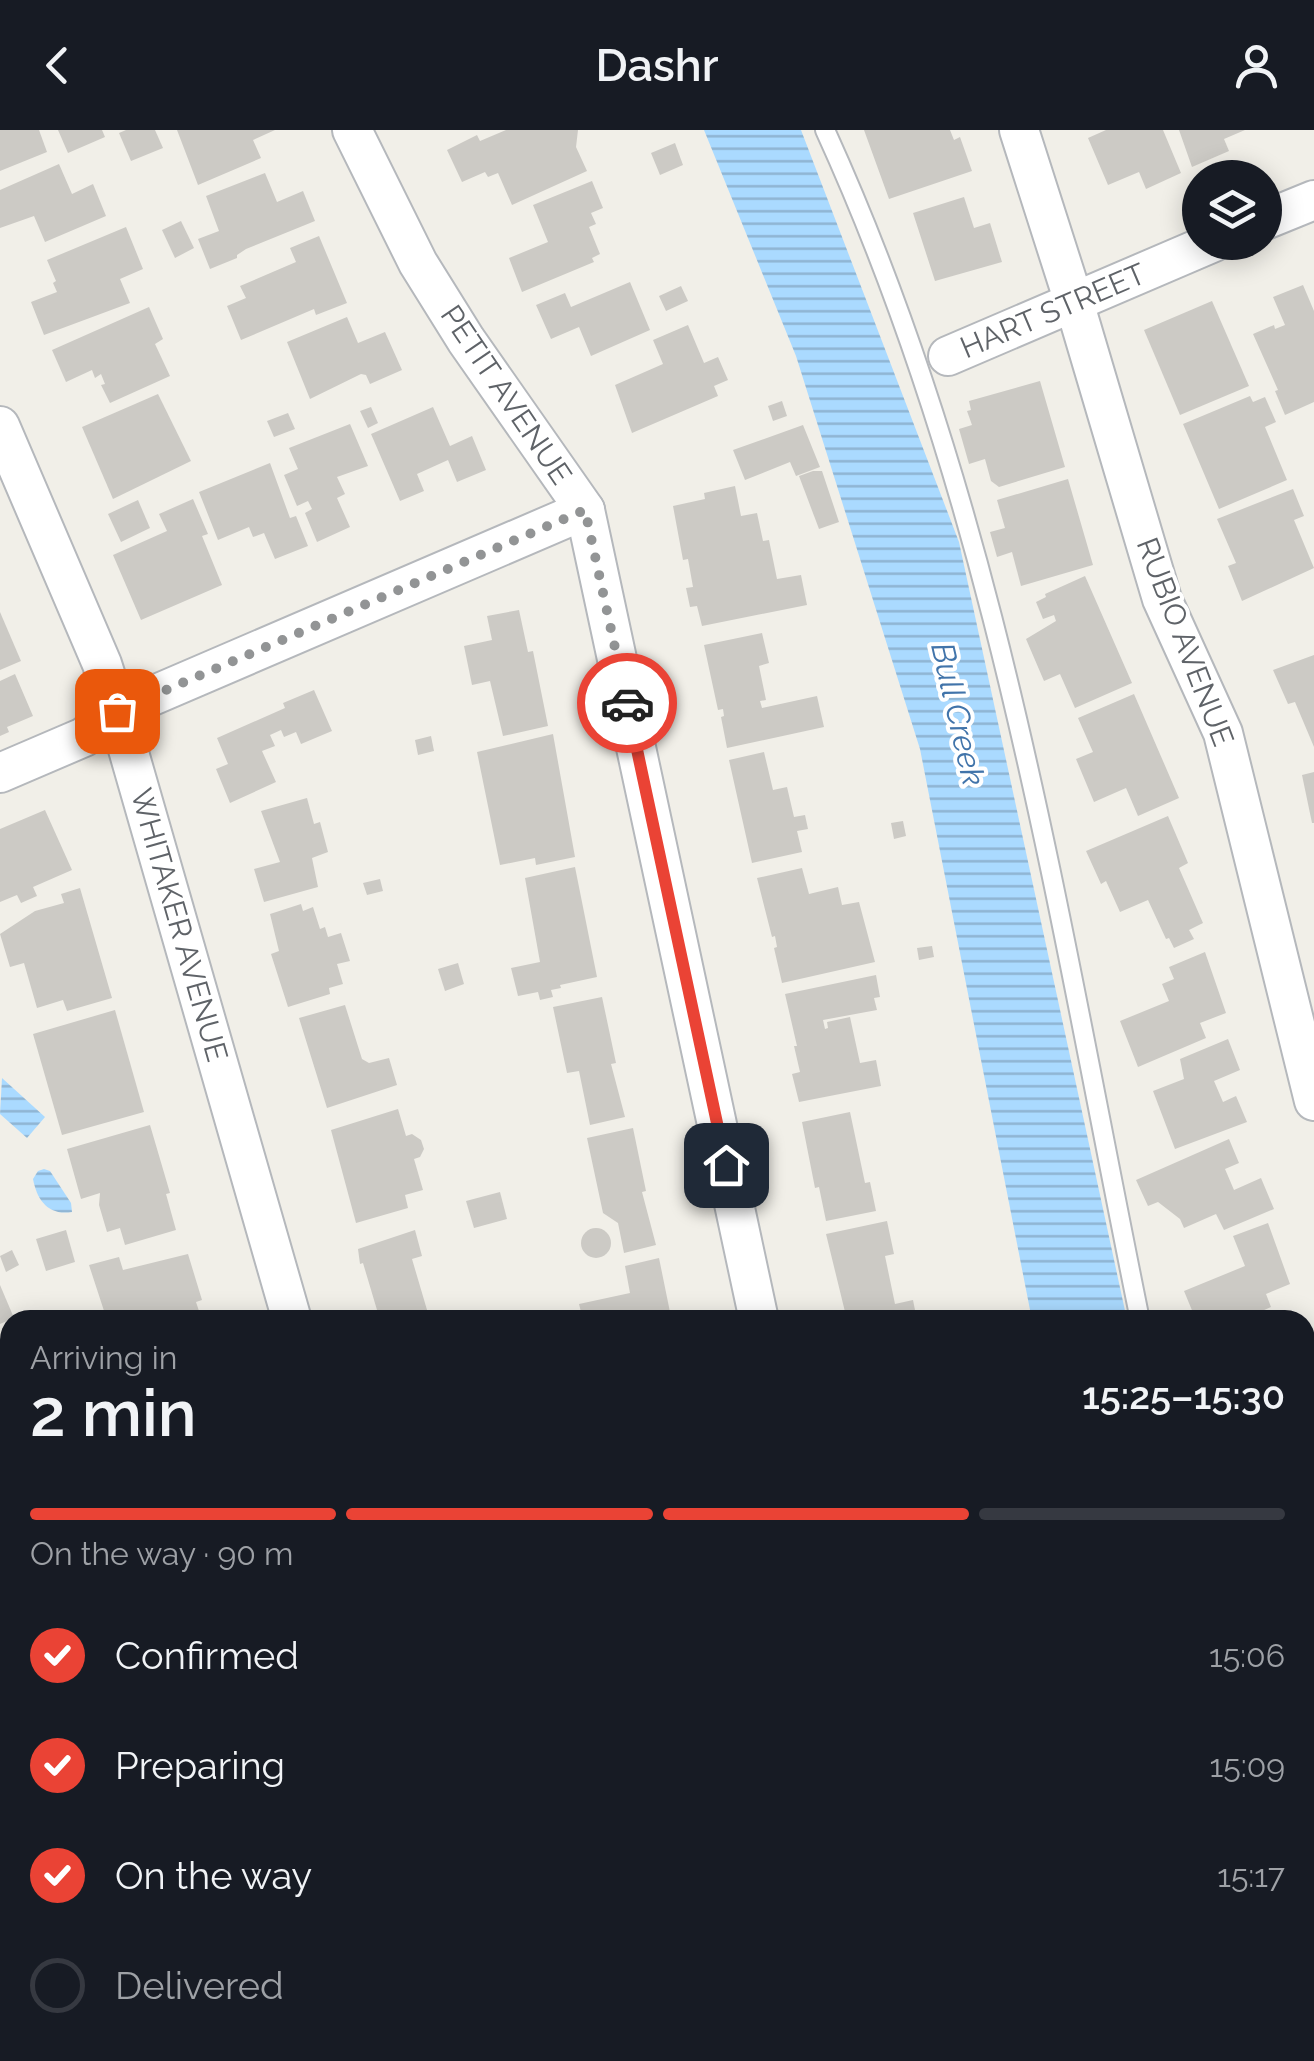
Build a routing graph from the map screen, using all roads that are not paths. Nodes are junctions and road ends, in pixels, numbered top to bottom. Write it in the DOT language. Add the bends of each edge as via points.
graph roads {
  1 [pos="352,130"];
  2 [pos="825,130"];
  3 [pos="1019,130"];
  4 [pos="1314,200"];
  5 [pos="1282,213"];
  6 [pos="1182,256"];
  7 [pos="1074,302"];
  8 [pos="948,356"];
  9 [pos="0,426"];
  10 [pos="585,510"];
  11 [pos="117,711"];
  12 [pos="0,772"];
  13 [pos="1314,1101"];
  14 [pos="289,1310"];
  15 [pos="757,1310"];
  16 [pos="1138,1310"];
  1 -- 10 [label="street, PETIT AVENUE" via="418,263"];
  2 -- 16 [label="lane" via="936,417 1010,682"];
  3 -- 7 [label="street, RUBIO AVENUE"];
  4 -- 5 [label="street"];
  6 -- 7 [label="street, HART STREET"];
  7 -- 8 [label="street, HART STREET"];
  7 -- 13 [label="street, RUBIO AVENUE" via="1162,599 1223,733"];
  9 -- 11 [label="street, WHITAKER AVENUE"];
  10 -- 11 [label="street"];
  10 -- 15 [label="street, PETIT AVENUE"];
  11 -- 12 [label="street" via="84,738"];
  11 -- 14 [label="street, WHITAKER AVENUE"];
}
